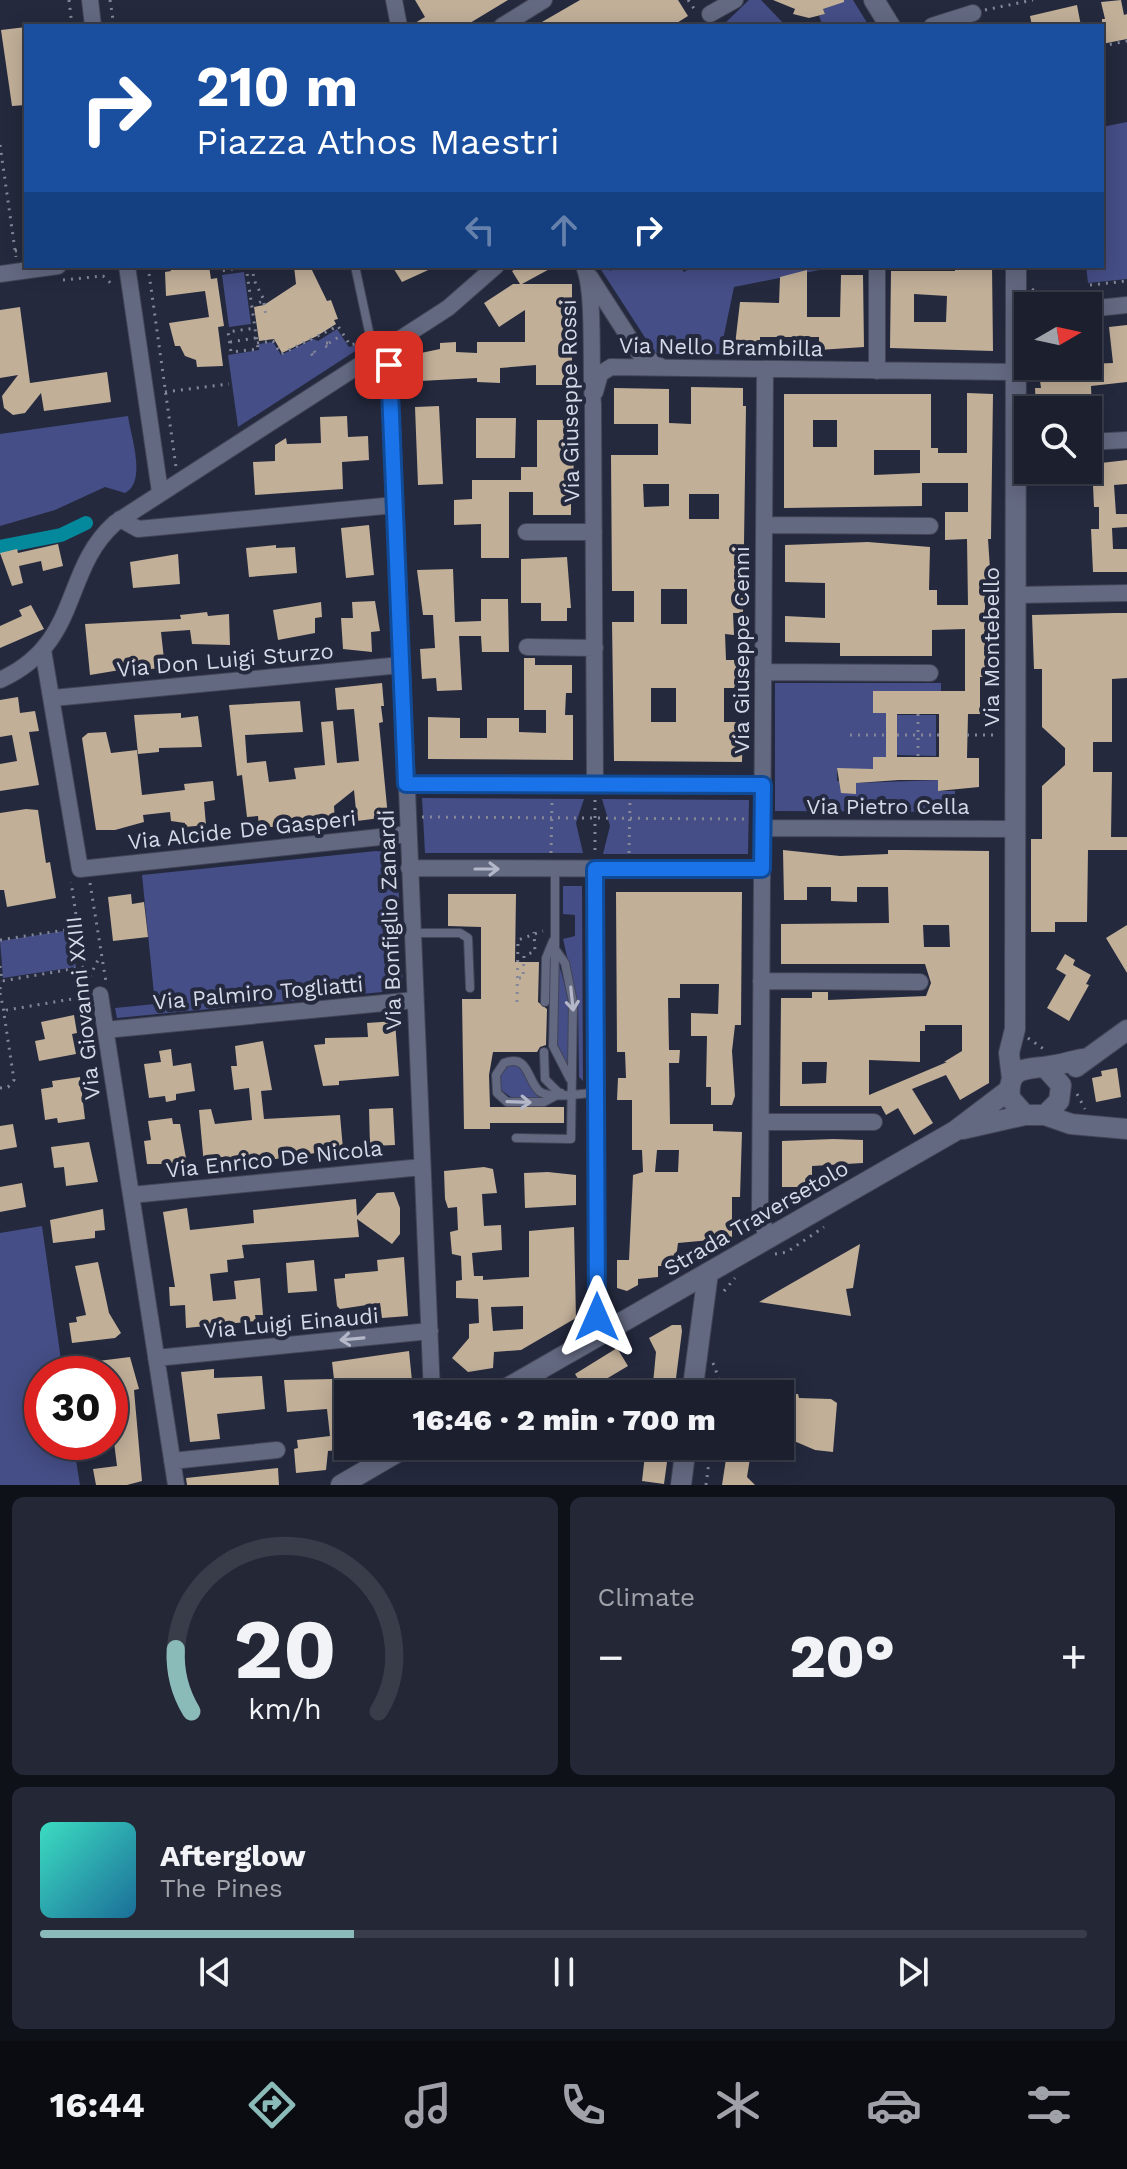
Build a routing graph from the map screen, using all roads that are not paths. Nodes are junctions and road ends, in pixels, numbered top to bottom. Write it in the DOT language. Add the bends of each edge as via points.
graph roads {
  1 [pos="90,0"];
  2 [pos="394,0"];
  3 [pos="544,0"];
  4 [pos="735,0"];
  5 [pos="874,0"];
  6 [pos="706,13"];
  7 [pos="963,14"];
  8 [pos="93,24"];
  9 [pos="399,24"];
  10 [pos="505,24"];
  11 [pos="889,24"];
  12 [pos="937,24"];
  13 [pos="44,268"];
  14 [pos="127,268"];
  15 [pos="356,268"];
  16 [pos="494,268"];
  17 [pos="584,268"];
  18 [pos="877,268"];
  19 [pos="1016,268"];
  20 [pos="0,274"];
  21 [pos="1019,292"];
  22 [pos="1127,305"];
  23 [pos="1102,308"];
  24 [pos="376,350"];
  25 [pos="666,367"];
  26 [pos="765,370"];
  27 [pos="877,371"];
  28 [pos="1014,372"];
  29 [pos="593,405"];
  30 [pos="1127,440"];
  31 [pos="1102,441"];
  32 [pos="1020,484"];
  33 [pos="160,492"];
  34 [pos="395,505"];
  35 [pos="120,519"];
  36 [pos="764,525"];
  37 [pos="930,526"];
  38 [pos="526,532"];
  39 [pos="594,532"];
  40 [pos="1127,593"];
  41 [pos="1015,595"];
  42 [pos="527,647"];
  43 [pos="595,648"];
  44 [pos="43,650"];
  45 [pos="401,665"];
  46 [pos="763,672"];
  47 [pos="930,673"];
  48 [pos="0,680"];
  49 [pos="53,698"];
  50 [pos="406,784"];
  51 [pos="763,785"];
  52 [pos="601,791"];
  53 [pos="756,823"];
  54 [pos="1014,829"];
  55 [pos="415,832"];
  56 [pos="553,862"];
  57 [pos="409,868"];
  58 [pos="595,869"];
  59 [pos="762,869"];
  60 [pos="412,933"];
  61 [pos="555,936"];
  62 [pos="555,949"];
  63 [pos="761,981"];
  64 [pos="920,982"];
  65 [pos="470,988"];
  66 [pos="100,995"];
  67 [pos="415,1000"];
  68 [pos="545,1002"];
  69 [pos="1015,1029"];
  70 [pos="105,1030"];
  71 [pos="1127,1030"];
  72 [pos="544,1052"];
  73 [pos="1082,1059"];
  74 [pos="1040,1066"];
  75 [pos="570,1079"];
  76 [pos="1011,1085"];
  77 [pos="1061,1090"];
  78 [pos="566,1093"];
  79 [pos="590,1093"];
  80 [pos="1035,1115"];
  81 [pos="761,1122"];
  82 [pos="874,1122"];
  83 [pos="1090,1123"];
  84 [pos="1127,1129"];
  85 [pos="955,1131"];
  86 [pos="516,1138"];
  87 [pos="422,1167"];
  88 [pos="131,1195"];
  89 [pos="770,1247"];
  90 [pos="708,1273"];
  91 [pos="430,1331"];
  92 [pos="597,1336"];
  93 [pos="156,1358"];
  94 [pos="432,1380"];
  95 [pos="521,1380"];
  96 [pos="694,1380"];
  97 [pos="277,1450"];
  98 [pos="384,1460"];
  99 [pos="684,1460"];
  100 [pos="172,1461"];
  101 [pos="176,1485"];
  102 [pos="341,1485"];
  103 [pos="681,1485"];
  1 -- 8 [label="street"];
  2 -- 9 [label="street"];
  3 -- 10 [label="street"];
  4 -- 6 [label="street"];
  5 -- 11 [label="street"];
  7 -- 12 [label="street"];
  13 -- 20 [label="street"];
  14 -- 33 [label="street"];
  15 -- 24 [label="lane"];
  16 -- 24 [label="street" via="458,301"];
  17 -- 25 [label="street, Via Giuseppe Rossi" via="640,355"];
  17 -- 29 [label="street, Via Giuseppe Rossi" via="590,288"];
  18 -- 27 [label="street"];
  19 -- 21 [label="street, Via Montebello"];
  22 -- 23 [label="street"];
  24 -- 33 [label="street"];
  24 -- 34 [label="street, Via Bonfiglio Zanardi" via="390,378"];
  25 -- 26 [label="street, Via Nello Brambilla"];
  25 -- 29 [label="street, Via Nello Brambilla" via="608,367 596,381"];
  26 -- 27 [label="street, Via Nello Brambilla"];
  26 -- 36 [label="street, Via Giuseppe Cenni"];
  27 -- 28 [label="street, Via Nello Brambilla"];
  29 -- 39 [label="street, Via Giuseppe Rossi"];
  30 -- 31 [label="street"];
  32 -- 41 [label="street, Via Montebello"];
  33 -- 35 [label="street"];
  34 -- 35 [label="street" via="138,529"];
  34 -- 45 [label="street, Via Bonfiglio Zanardi"];
  35 -- 44 [label="street" via="99,540 62,624"];
  36 -- 37 [label="street"];
  36 -- 46 [label="street, Via Giuseppe Cenni"];
  38 -- 39 [label="street, Via Giuseppe Rossi"];
  39 -- 43 [label="street, Via Giuseppe Rossi"];
  40 -- 41 [label="street"];
  41 -- 54 [label="street, Via Montebello"];
  42 -- 43 [label="street"];
  43 -- 52 [label="street, Via Giuseppe Rossi"];
  44 -- 48 [label="street"];
  44 -- 49 [label="street"];
  45 -- 49 [label="street, Via Don Luigi Sturzo"];
  45 -- 50 [label="street, Via Bonfiglio Zanardi"];
  46 -- 47 [label="street"];
  46 -- 51 [label="street, Via Giuseppe Cenni"];
  49 -- 55 [label="street, Via Alcide De Gasperi" via="80,869"];
  50 -- 52 [label="street"];
  50 -- 55 [label="street, Via Bonfiglio Zanardi"];
  51 -- 52 [label="street"];
  51 -- 53 [label="street, Via Giuseppe Cenni"];
  53 -- 54 [label="street, Via Pietro Cella"];
  53 -- 59 [label="street, Via Giuseppe Cenni"];
  54 -- 69 [label="street, Via Montebello"];
  55 -- 57 [label="street, Via Bonfiglio Zanardi"];
  57 -- 56 [label="street, one-way"];
  56 -- 58 [label="street"];
  56 -- 61 [label="lane"];
  57 -- 60 [label="street, Via Bonfiglio Zanardi"];
  58 -- 59 [label="street"];
  58 -- 79 [label="street"];
  59 -- 63 [label="street, Via Giuseppe Cenni"];
  60 -- 65 [label="lane" via="460,933 468,938"];
  60 -- 67 [label="street, Via Bonfiglio Zanardi"];
  61 -- 62 [label="lane"];
  61 -- 68 [label="lane" via="546,958"];
  62 -- 75 [label="lane" via="553,1046"];
  62 -- 75 [label="lane, one-way" via="565,963 572,995"];
  63 -- 64 [label="street"];
  63 -- 81 [label="street, Via Giuseppe Cenni"];
  66 -- 70 [label="street, Via Giovanni XXIII"];
  67 -- 70 [label="street, Via Palmiro Togliatti"];
  67 -- 87 [label="street, Via Bonfiglio Zanardi"];
  69 -- 74 [label="street, Via Montebello"];
  69 -- 76 [label="street, Via Montebello" via="1009,1053"];
  70 -- 88 [label="street, Via Giovanni XXIII"];
  71 -- 73 [label="street"];
  72 -- 78 [label="lane" via="546,1082"];
  73 -- 74 [label="street"];
  73 -- 77 [label="street"];
  74 -- 76 [label="street" via="1022,1069"];
  74 -- 77 [label="street"];
  75 -- 78 [label="lane"];
  76 -- 80 [label="street" via="1013,1105"];
  76 -- 85 [label="street, Strada Traversetolo"];
  77 -- 80 [label="street" via="1056,1107"];
  77 -- 83 [label="street"];
  78 -- 78 [label="lane, one-way" via="542,1093 518,1061 504,1063 496,1075 497,1093 507,1102 544,1102"];
  78 -- 79 [label="lane"];
  78 -- 86 [label="lane" via="571,1139"];
  79 -- 92 [label="street"];
  80 -- 83 [label="street"];
  80 -- 85 [label="street, Strada Traversetolo"];
  81 -- 82 [label="street"];
  81 -- 89 [label="street, Via Giuseppe Cenni" via="760,1220"];
  83 -- 84 [label="street"];
  85 -- 89 [label="street, Strada Traversetolo"];
  87 -- 88 [label="street, Via Enrico De Nicola"];
  87 -- 91 [label="street, Via Bonfiglio Zanardi"];
  88 -- 93 [label="street, Via Giovanni XXIII"];
  89 -- 90 [label="street, Strada Traversetolo"];
  90 -- 92 [label="street, Strada Traversetolo"];
  90 -- 96 [label="street"];
  91 -- 93 [label="street, Via Luigi Einaudi, one-way"];
  91 -- 94 [label="street, Via Bonfiglio Zanardi"];
  92 -- 95 [label="street, Strada Traversetolo"];
  93 -- 100 [label="street, Via Giovanni XXIII"];
  97 -- 100 [label="street"];
  98 -- 102 [label="street"];
  99 -- 103 [label="street"];
  100 -- 101 [label="street, Via Giovanni XXIII"];
}
